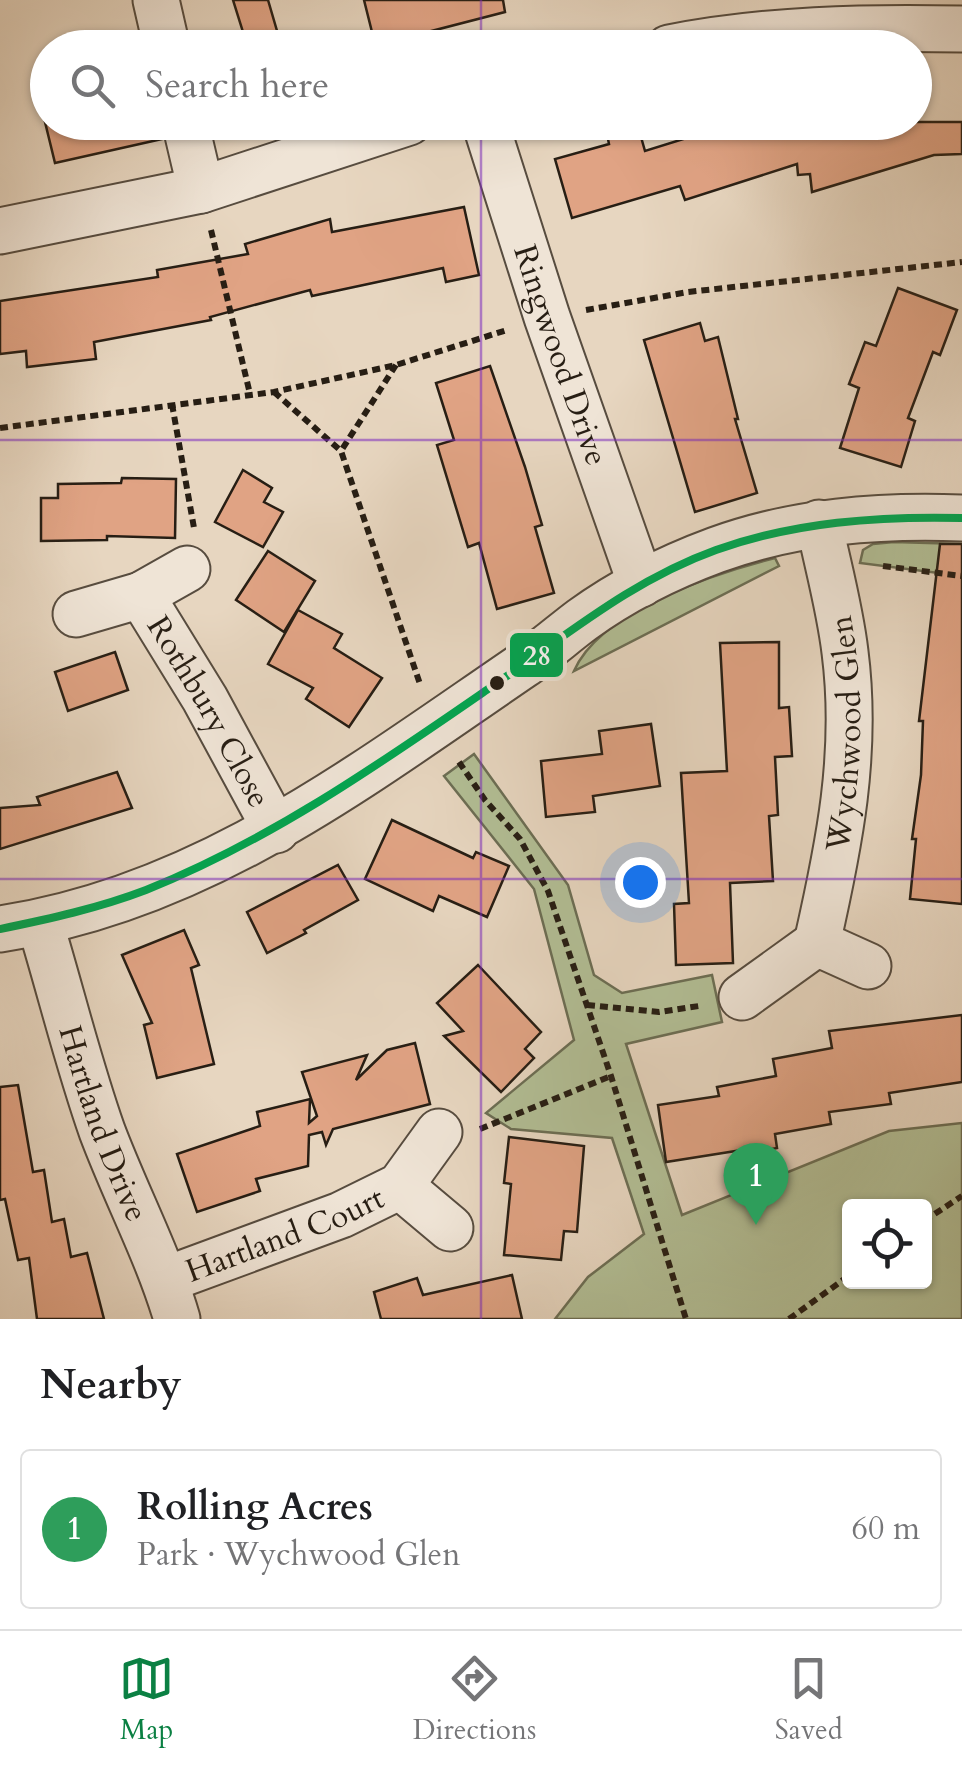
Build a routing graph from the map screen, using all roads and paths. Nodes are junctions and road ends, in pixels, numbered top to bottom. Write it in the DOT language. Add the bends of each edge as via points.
graph roads {
  1 [pos="156,0"];
  2 [pos="736,18"];
  3 [pos="163,30"];
  4 [pos="710,30"];
  5 [pos="962,30"];
  6 [pos="190,140"];
  7 [pos="354,140"];
  8 [pos="491,140"];
  9 [pos="202,190"];
  10 [pos="0,231"];
  11 [pos="962,262"];
  12 [pos="547,317"];
  13 [pos="396,364"];
  14 [pos="274,392"];
  15 [pos="250,394"];
  16 [pos="172,404"];
  17 [pos="0,428"];
  18 [pos="341,450"];
  19 [pos="962,518"];
  20 [pos="823,541"];
  21 [pos="187,569"];
  22 [pos="962,576"];
  23 [pos="641,584"];
  24 [pos="142,595"];
  25 [pos="76,614"];
  26 [pos="434,726"];
  27 [pos="276,830"];
  28 [pos="20,926"];
  29 [pos="817,943"];
  30 [pos="868,966"];
  31 [pos="742,997"];
  32 [pos="587,1004"];
  33 [pos="611,1076"];
  34 [pos="440,1132"];
  35 [pos="400,1186"];
  36 [pos="962,1196"];
  37 [pos="932,1216"];
  38 [pos="450,1228"];
  39 [pos="842,1281"];
  40 [pos="171,1300"];
  41 [pos="686,1319"];
  42 [pos="789,1319"];
  1 -- 3 [label="street"];
  2 -- 4 [label="street"];
  2 -- 5 [label="street"];
  6 -- 9 [label="street"];
  7 -- 9 [label="street"];
  8 -- 12 [label="street, Ringwood Drive"];
  9 -- 10 [label="street"];
  9 -- 15 [label="path"];
  11 -- 12 [label="path" via="688,292"];
  12 -- 13 [label="path"];
  12 -- 23 [label="street, Ringwood Drive"];
  13 -- 14 [label="path"];
  13 -- 18 [label="path"];
  14 -- 15 [label="path"];
  14 -- 18 [label="path"];
  15 -- 16 [label="path"];
  16 -- 17 [label="path"];
  16 -- 21 [label="path" via="198,555"];
  18 -- 26 [label="path"];
  19 -- 20 [label="street" via="897,516"];
  20 -- 22 [label="path"];
  20 -- 23 [label="street" via="754,537"];
  20 -- 29 [label="street, Wychwood Glen" via="846,652 850,737 842,830"];
  21 -- 24 [label="street, Rothbury Close"];
  23 -- 26 [label="street"];
  24 -- 25 [label="street, Rothbury Close"];
  24 -- 27 [label="street, Rothbury Close"];
  26 -- 27 [label="street"];
  26 -- 32 [label="path" via="520,839 548,892"];
  27 -- 28 [label="street" via="120,901"];
  28 -- 40 [label="street, Hartland Drive"];
  29 -- 30 [label="street"];
  29 -- 31 [label="street"];
  31 -- 32 [label="path" via="658,1012"];
  32 -- 33 [label="path"];
  33 -- 34 [label="path" via="476,1131"];
  33 -- 41 [label="path"];
  34 -- 35 [label="street, Hartland Court"];
  35 -- 38 [label="street, Hartland Court"];
  35 -- 40 [label="street, Hartland Court"];
  36 -- 37 [label="path"];
  39 -- 42 [label="path"];
}
